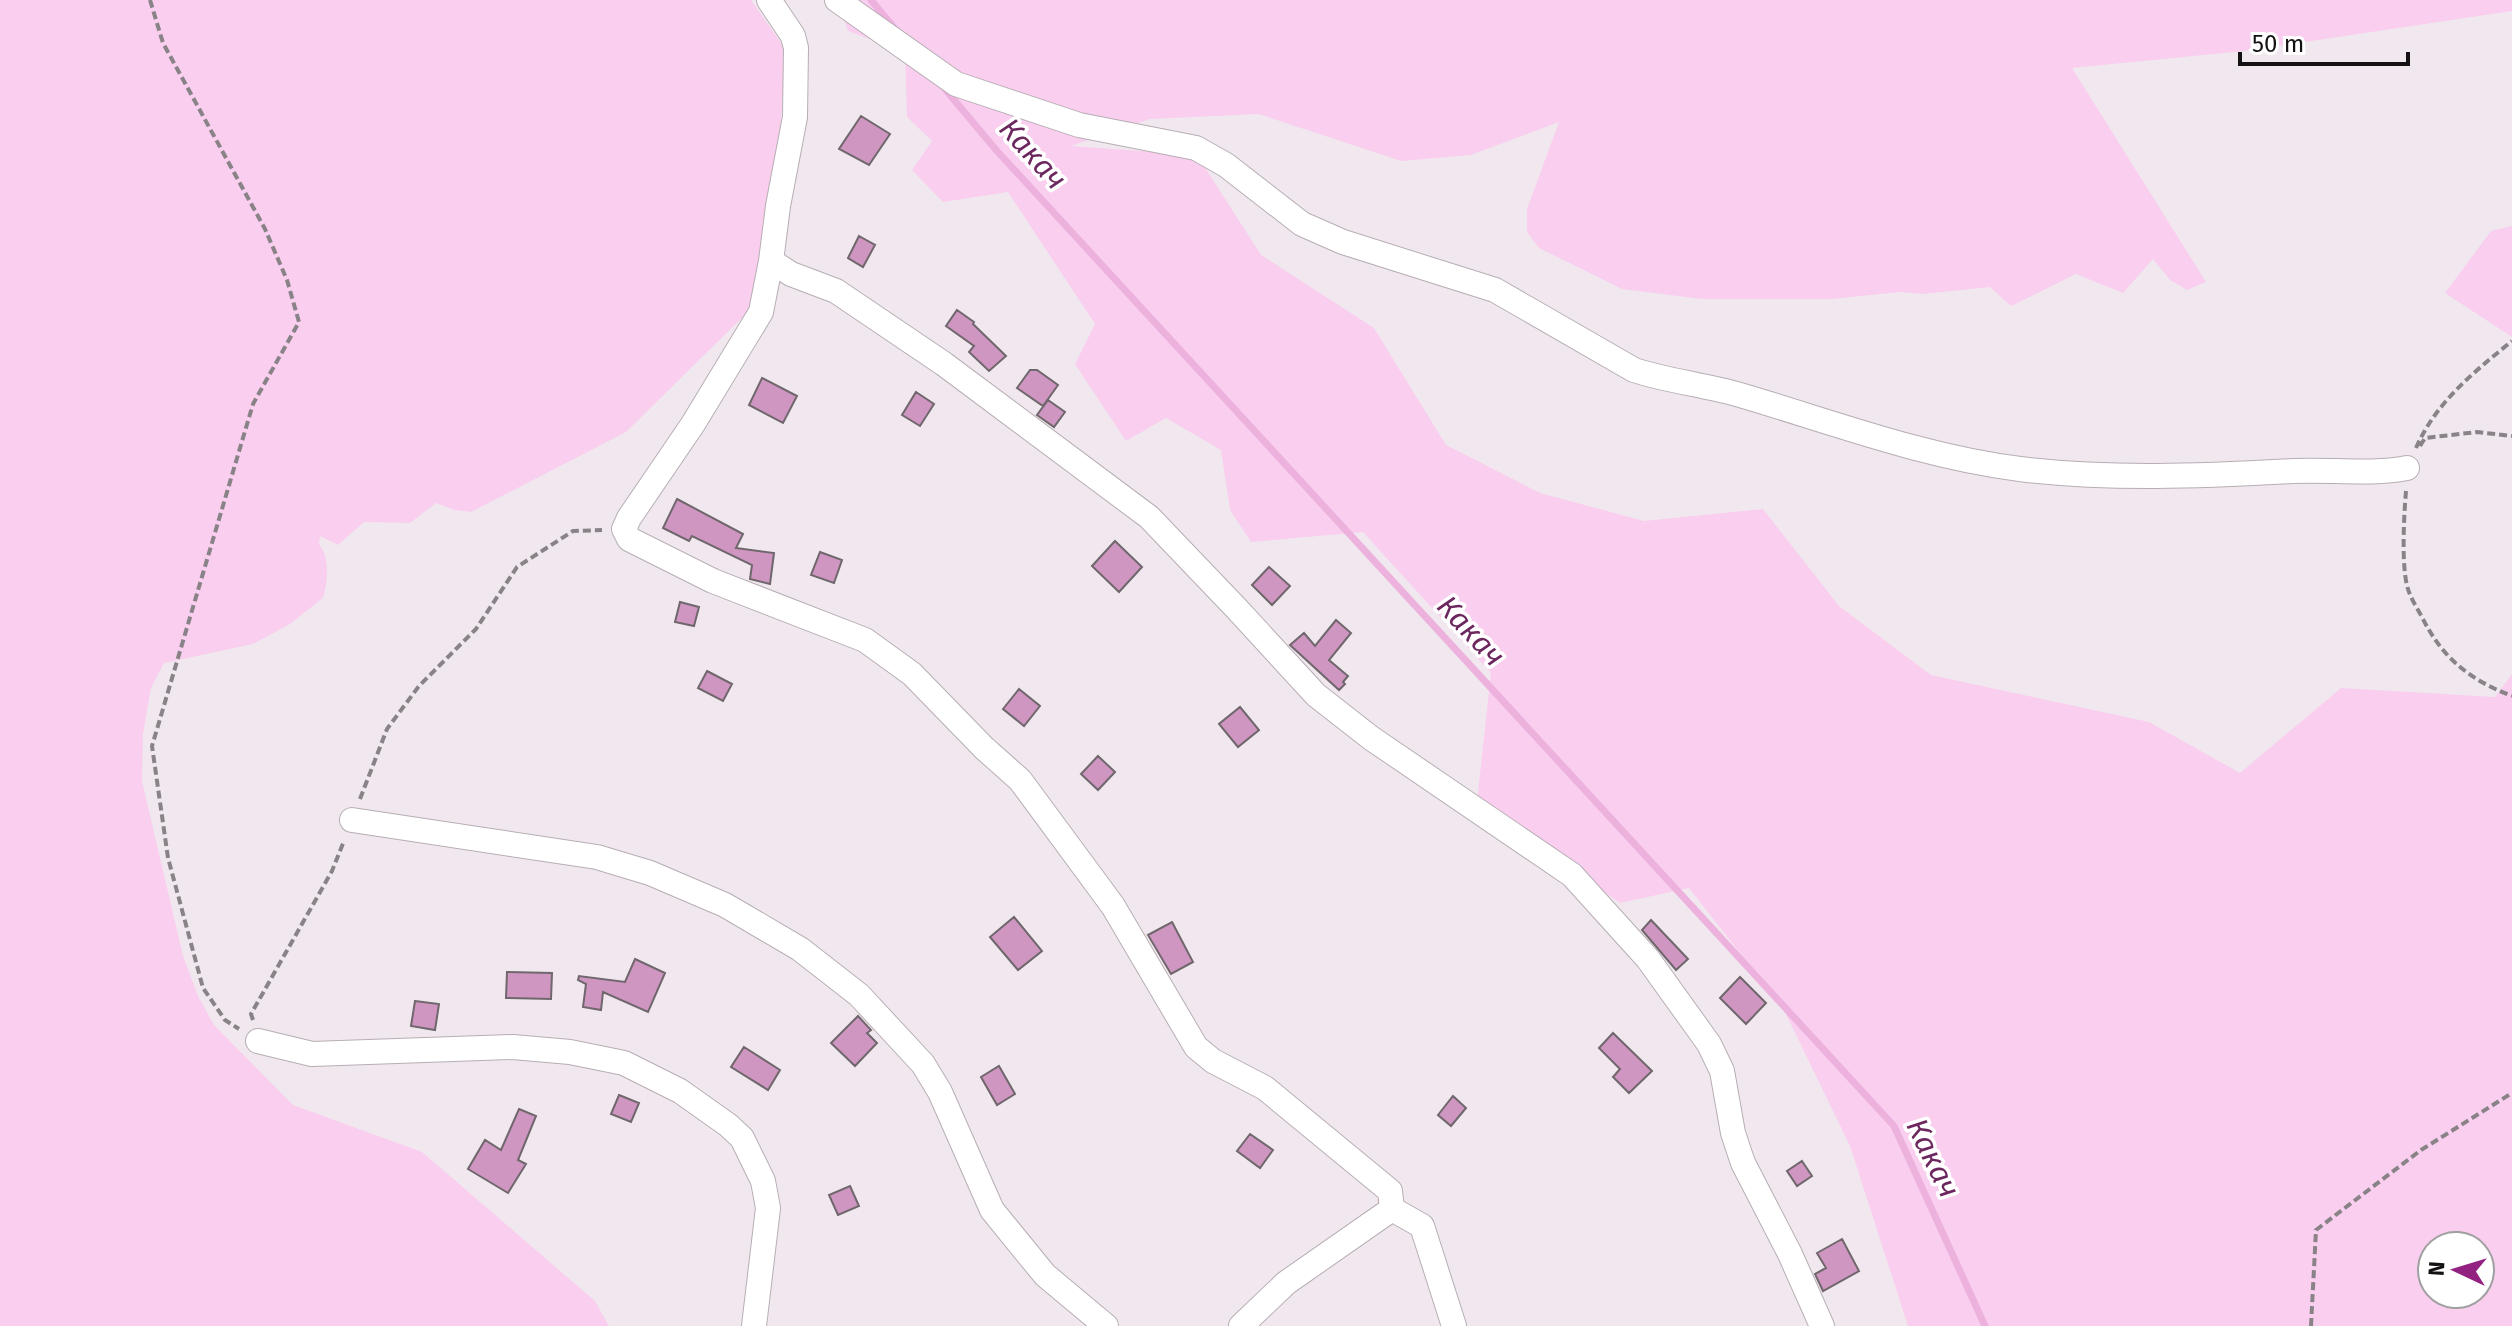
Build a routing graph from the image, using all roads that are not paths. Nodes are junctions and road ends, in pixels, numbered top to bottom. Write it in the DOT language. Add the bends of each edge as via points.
graph roads {
  1 [pos="769,0"];
  2 [pos="837,0"];
  3 [pos="771,261"];
  4 [pos="2407,468"];
  5 [pos="352,820"];
  6 [pos="258,1041"];
  7 [pos="1392,1209"];
  8 [pos="754,1326"];
  9 [pos="1106,1326"];
  10 [pos="1241,1326"];
  11 [pos="1454,1326"];
  12 [pos="1822,1326"];
  1 -- 3 [label="street" via="796,48 795,117"];
  2 -- 4 [label="street" via="956,84 1079,125 1196,148 1302,224 1495,290 1655,377 1723,390 1870,436 2019,469 2207,476"];
  3 -- 7 [label="street" via="761,312 624,529 629,539 713,581 865,640 912,674 1020,780 1113,906 1196,1047 1265,1088 1375,1177 1390,1191"];
  3 -- 12 [label="street" via="836,291 932,355 1149,517 1316,695 1572,875 1648,959 1709,1044 1722,1071 1743,1163"];
  5 -- 9 [label="street" via="610,861 725,905 800,949 859,995 923,1064 992,1210 1045,1275"];
  6 -- 8 [label="street" via="312,1054 513,1047 570,1052 624,1063 680,1091 742,1138 763,1181 768,1208"];
  7 -- 10 [label="street" via="1286,1283"];
  7 -- 11 [label="street" via="1422,1226"];
}
